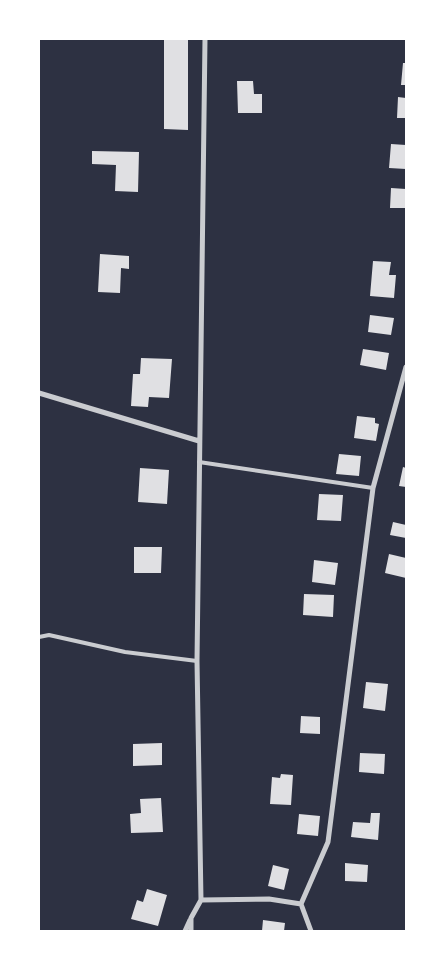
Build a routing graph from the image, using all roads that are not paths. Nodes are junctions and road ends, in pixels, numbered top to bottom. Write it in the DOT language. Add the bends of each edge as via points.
graph roads {
  1 [pos="205,39"];
  2 [pos="406,367"];
  3 [pos="39,393"];
  4 [pos="199,441"];
  5 [pos="199,462"];
  6 [pos="373,488"];
  7 [pos="39,637"];
  8 [pos="197,661"];
  9 [pos="201,900"];
  10 [pos="301,904"];
  11 [pos="191,918"];
  12 [pos="185,931"];
  13 [pos="191,931"];
  14 [pos="311,931"];
  1 -- 4 [label="street"];
  2 -- 6 [label="street"];
  3 -- 4 [label="street"];
  4 -- 5 [label="street"];
  5 -- 6 [label="lane"];
  5 -- 8 [label="street"];
  6 -- 10 [label="street" via="328,842"];
  7 -- 8 [label="lane" via="48,635 126,652"];
  8 -- 9 [label="street"];
  9 -- 10 [label="street" via="270,900"];
  9 -- 11 [label="street"];
  10 -- 14 [label="street"];
  11 -- 12 [label="street"];
  11 -- 13 [label="street"];
}
